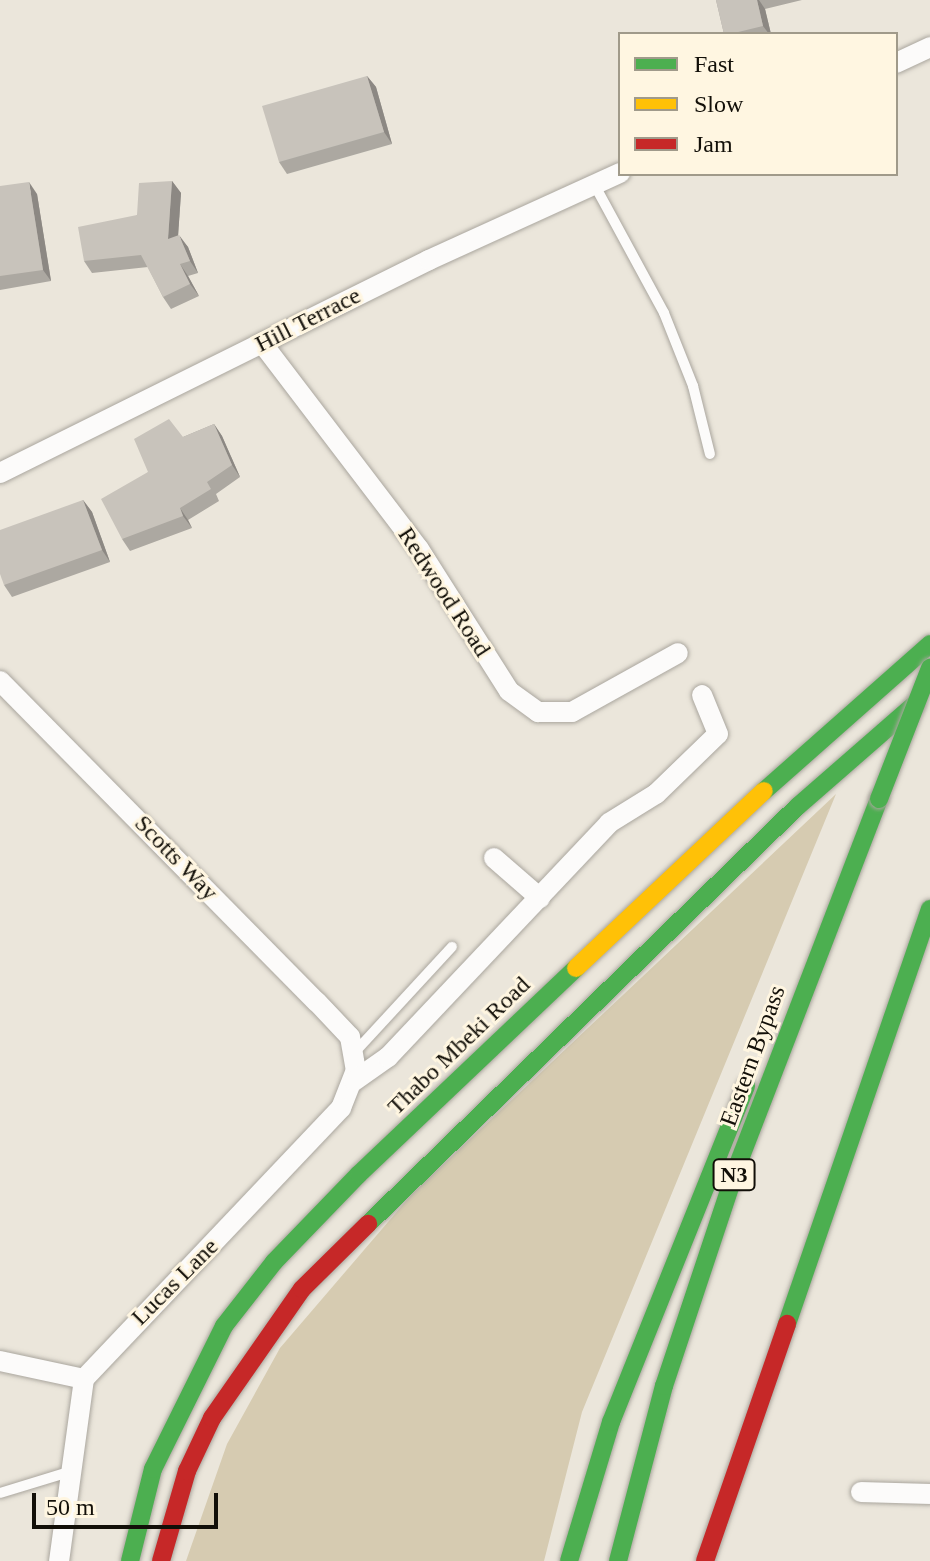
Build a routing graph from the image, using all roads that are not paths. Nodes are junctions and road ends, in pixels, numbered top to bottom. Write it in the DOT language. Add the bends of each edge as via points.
graph roads {
  1 [pos="930,47"];
  2 [pos="898,62"];
  3 [pos="618,174"];
  4 [pos="594,184"];
  5 [pos="262,343"];
  6 [pos="710,454"];
  7 [pos="0,473"];
  8 [pos="930,644"];
  9 [pos="678,653"];
  10 [pos="930,668"];
  11 [pos="0,681"];
  12 [pos="930,691"];
  13 [pos="702,695"];
  14 [pos="494,858"];
  15 [pos="540,898"];
  16 [pos="833,908"];
  17 [pos="930,909"];
  18 [pos="452,947"];
  19 [pos="930,966"];
  20 [pos="352,1045"];
  21 [pos="354,1081"];
  22 [pos="824,1207"];
  23 [pos="0,1361"];
  24 [pos="84,1379"];
  25 [pos="72,1471"];
  26 [pos="861,1492"];
  27 [pos="0,1493"];
  28 [pos="930,1494"];
  29 [pos="59,1561"];
  30 [pos="130,1561"];
  31 [pos="161,1561"];
  32 [pos="569,1561"];
  33 [pos="618,1561"];
  34 [pos="705,1561"];
  1 -- 2 [label="street"];
  3 -- 4 [label="street, Hill Terrace"];
  4 -- 5 [label="street, Hill Terrace"];
  4 -- 6 [label="lane" via="664,313 693,386"];
  5 -- 7 [label="street, Hill Terrace"];
  5 -- 9 [label="street, Redwood Road" via="419,549 509,691 538,712 572,712"];
  8 -- 30 [label="main road, Thabo Mbeki Road" via="744,808 359,1174 274,1262 224,1326 188,1391 153,1469"];
  10 -- 16 [label="main road, Eastern Bypass / N3, bridge"];
  11 -- 20 [label="street, Scotts Way"];
  12 -- 31 [label="main road" via="798,806 302,1289 212,1418 187,1471"];
  13 -- 15 [label="street" via="718,734 656,794 609,823"];
  14 -- 15 [label="street"];
  15 -- 21 [label="street" via="388,1057"];
  16 -- 32 [label="main road" via="722,1137 611,1422"];
  16 -- 33 [label="main road, Eastern Bypass / N3" via="673,1358"];
  17 -- 22 [label="main road"];
  18 -- 20 [label="lane"];
  19 -- 22 [label="main road"];
  20 -- 21 [label="street, Lucas Lane"];
  21 -- 24 [label="street, Lucas Lane" via="341,1108 261,1197 163,1290"];
  22 -- 34 [label="main road"];
  23 -- 24 [label="street"];
  24 -- 25 [label="street"];
  25 -- 27 [label="lane"];
  25 -- 29 [label="street"];
  26 -- 28 [label="street"];
}
